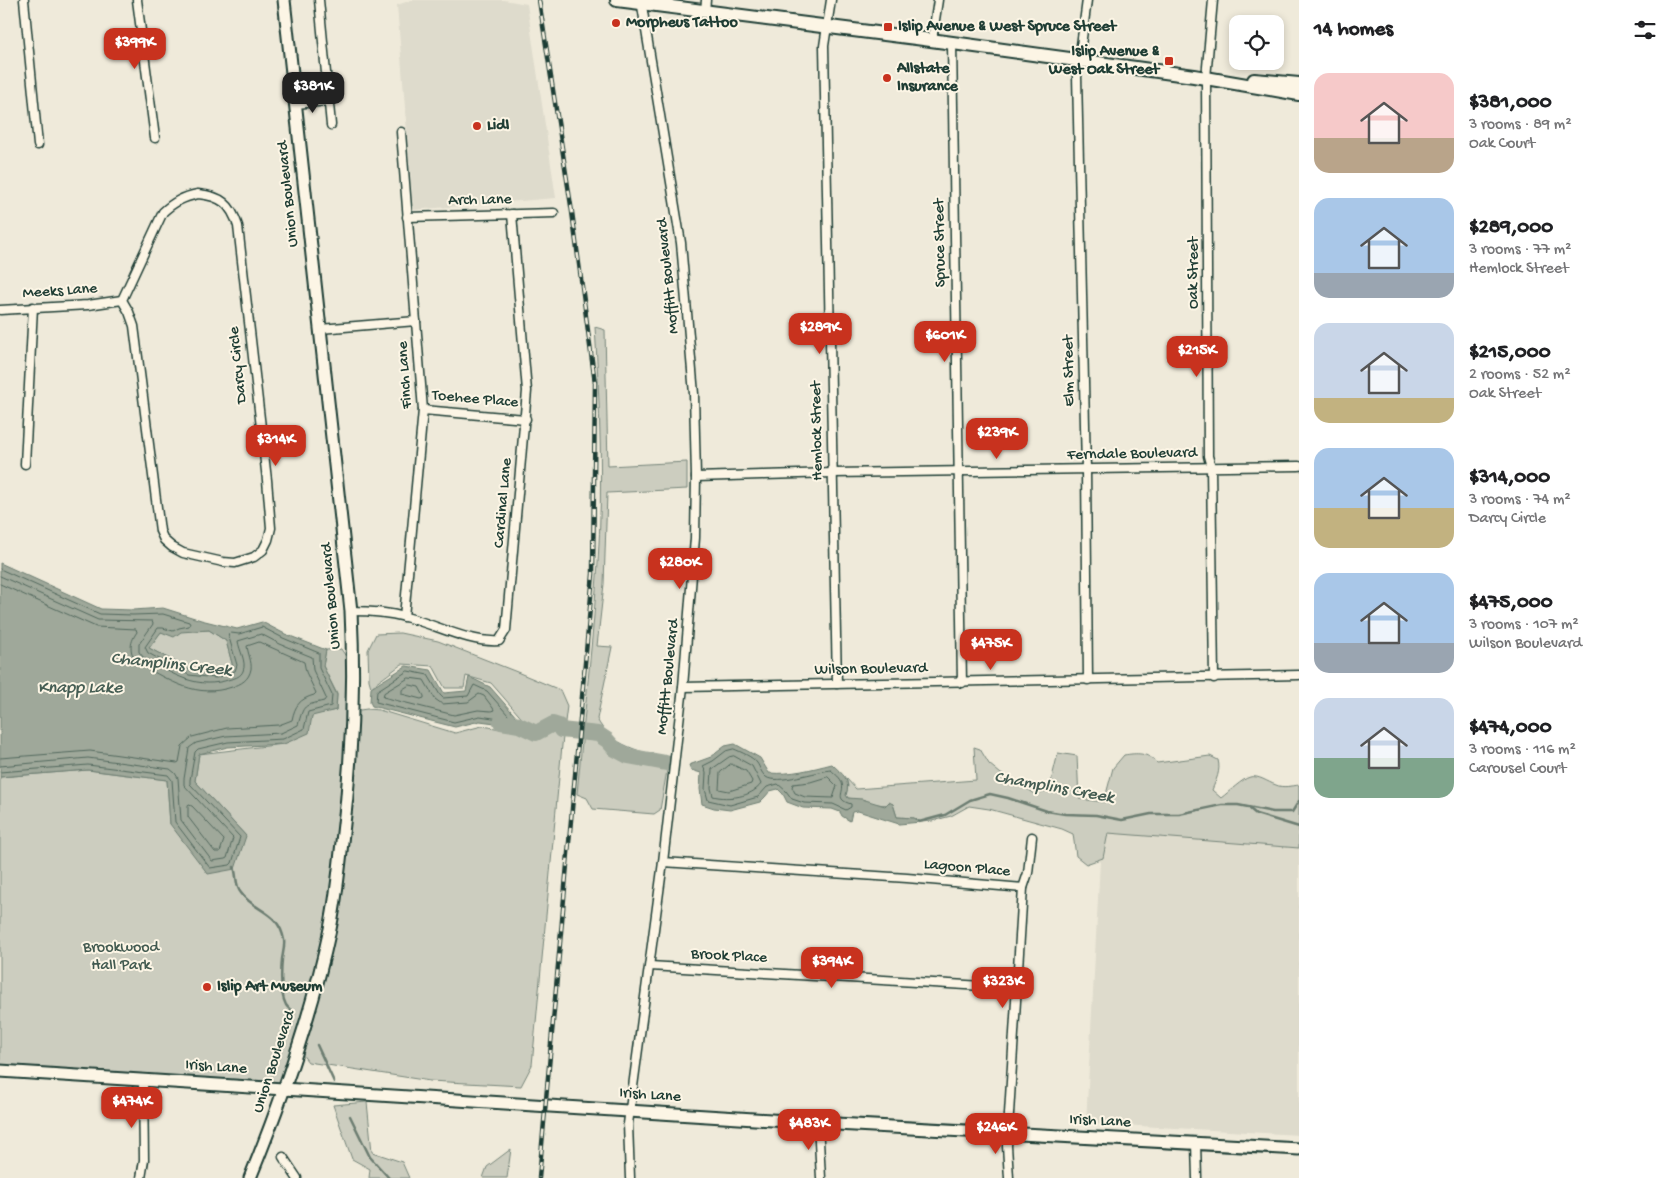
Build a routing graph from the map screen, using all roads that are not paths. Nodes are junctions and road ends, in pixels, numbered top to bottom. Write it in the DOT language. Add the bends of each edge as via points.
graph roads {
  1 [pos="24,0"];
  2 [pos="137,0"];
  3 [pos="284,0"];
  4 [pos="319,0"];
  5 [pos="617,0"];
  6 [pos="831,0"];
  7 [pos="938,0"];
  8 [pos="1087,0"];
  9 [pos="1213,0"];
  10 [pos="642,2"];
  11 [pos="706,5"];
  12 [pos="828,27"];
  13 [pos="932,40"];
  14 [pos="952,43"];
  15 [pos="1079,60"];
  16 [pos="1206,78"];
  17 [pos="1299,84"];
  18 [pos="1299,94"];
  19 [pos="329,101"];
  20 [pos="295,104"];
  21 [pos="331,125"];
  22 [pos="401,132"];
  23 [pos="155,138"];
  24 [pos="38,145"];
  25 [pos="554,213"];
  26 [pos="512,214"];
  27 [pos="407,216"];
  28 [pos="122,300"];
  29 [pos="33,307"];
  30 [pos="0,310"];
  31 [pos="416,321"];
  32 [pos="320,329"];
  33 [pos="423,410"];
  34 [pos="526,419"];
  35 [pos="24,464"];
  36 [pos="1299,466"];
  37 [pos="1210,467"];
  38 [pos="1086,469"];
  39 [pos="958,472"];
  40 [pos="833,473"];
  41 [pos="696,477"];
  42 [pos="351,611"];
  43 [pos="404,616"];
  44 [pos="1299,676"];
  45 [pos="1214,678"];
  46 [pos="1088,680"];
  47 [pos="962,683"];
  48 [pos="837,684"];
  49 [pos="683,687"];
  50 [pos="1032,837"];
  51 [pos="663,862"];
  52 [pos="1023,888"];
  53 [pos="650,966"];
  54 [pos="1016,988"];
  55 [pos="0,1070"];
  56 [pos="143,1080"];
  57 [pos="284,1089"];
  58 [pos="630,1111"];
  59 [pos="818,1123"];
  60 [pos="1008,1132"];
  61 [pos="1196,1143"];
  62 [pos="1299,1149"];
  63 [pos="284,1157"];
  64 [pos="142,1178"];
  65 [pos="250,1178"];
  66 [pos="297,1178"];
  67 [pos="630,1178"];
  68 [pos="821,1178"];
  69 [pos="1008,1178"];
  70 [pos="1197,1178"];
  1 -- 24 [label="street"];
  2 -- 23 [label="street"];
  3 -- 20 [label="street, Union Boulevard"];
  4 -- 19 [label="street"];
  5 -- 10 [label="main road"];
  6 -- 12 [label="street, Hemlock Street"];
  7 -- 13 [label="street"];
  8 -- 15 [label="street, Elm Street"];
  9 -- 16 [label="street, Oak Street"];
  10 -- 11 [label="main road"];
  10 -- 41 [label="street, Moffitt Boulevard" via="682,243 694,394"];
  11 -- 12 [label="main road"];
  12 -- 13 [label="main road"];
  12 -- 40 [label="street, Hemlock Street" via="824,51"];
  13 -- 14 [label="main road"];
  14 -- 15 [label="main road"];
  14 -- 39 [label="street, Spruce Street"];
  15 -- 16 [label="main road"];
  15 -- 38 [label="street, Elm Street"];
  16 -- 17 [label="main road"];
  16 -- 18 [label="main road"];
  16 -- 37 [label="street, Oak Street"];
  19 -- 20 [label="street"];
  19 -- 21 [label="street"];
  20 -- 32 [label="street, Union Boulevard"];
  22 -- 27 [label="street, Finch Lane"];
  25 -- 26 [label="street, Arch Lane"];
  26 -- 27 [label="street, Arch Lane"];
  26 -- 34 [label="street, Cardinal Lane" via="527,391"];
  27 -- 31 [label="street, Finch Lane"];
  28 -- 28 [label="street, Darcy Circle" via="134,326 160,531 164,540 183,553 208,560 235,563 254,557 265,545 271,528 238,226 227,205 218,198 198,194 172,203 163,212"];
  28 -- 29 [label="street, Meeks Lane"];
  29 -- 30 [label="street, Meeks Lane"];
  29 -- 35 [label="street"];
  31 -- 32 [label="street"];
  31 -- 33 [label="street, Finch Lane"];
  32 -- 42 [label="street, Union Boulevard"];
  33 -- 34 [label="street, Toehee Place"];
  33 -- 43 [label="street, Finch Lane"];
  34 -- 43 [label="street, Cardinal Lane" via="506,630 499,641 485,642"];
  36 -- 37 [label="street, Ferndale Boulevard"];
  37 -- 38 [label="street, Ferndale Boulevard"];
  37 -- 45 [label="street, Oak Street"];
  38 -- 39 [label="street, Ferndale Boulevard"];
  38 -- 46 [label="street, Elm Street"];
  39 -- 40 [label="street, Ferndale Boulevard"];
  39 -- 47 [label="street, Spruce Street"];
  40 -- 41 [label="street, Ferndale Boulevard"];
  40 -- 48 [label="street, Hemlock Street"];
  41 -- 49 [label="street, Moffitt Boulevard" via="695,538"];
  42 -- 43 [label="street, Cardinal Lane"];
  42 -- 57 [label="street, Union Boulevard" via="352,747 339,867 330,927 313,998"];
  44 -- 45 [label="street, Wilson Boulevard"];
  45 -- 46 [label="street, Wilson Boulevard"];
  46 -- 47 [label="street, Wilson Boulevard"];
  47 -- 48 [label="street, Wilson Boulevard"];
  48 -- 49 [label="street, Wilson Boulevard"];
  49 -- 51 [label="street, Moffitt Boulevard"];
  50 -- 52 [label="street"];
  51 -- 52 [label="street, Lagoon Place"];
  51 -- 53 [label="street, Moffitt Boulevard"];
  52 -- 54 [label="street, Lagoon Place"];
  53 -- 54 [label="street, Brook Place"];
  53 -- 58 [label="street, Moffitt Boulevard"];
  54 -- 60 [label="street, Lagoon Place"];
  55 -- 56 [label="street, Irish Lane"];
  56 -- 57 [label="street, Irish Lane"];
  56 -- 64 [label="street"];
  57 -- 58 [label="street, Irish Lane"];
  57 -- 65 [label="street, Union Boulevard"];
  58 -- 59 [label="street, Irish Lane"];
  58 -- 67 [label="street, Moffitt Boulevard"];
  59 -- 60 [label="street, Irish Lane"];
  59 -- 68 [label="street"];
  60 -- 61 [label="street, Irish Lane"];
  60 -- 69 [label="street, Lagoon Place"];
  61 -- 62 [label="street, Irish Lane"];
  61 -- 70 [label="street"];
  63 -- 66 [label="street"];
}
